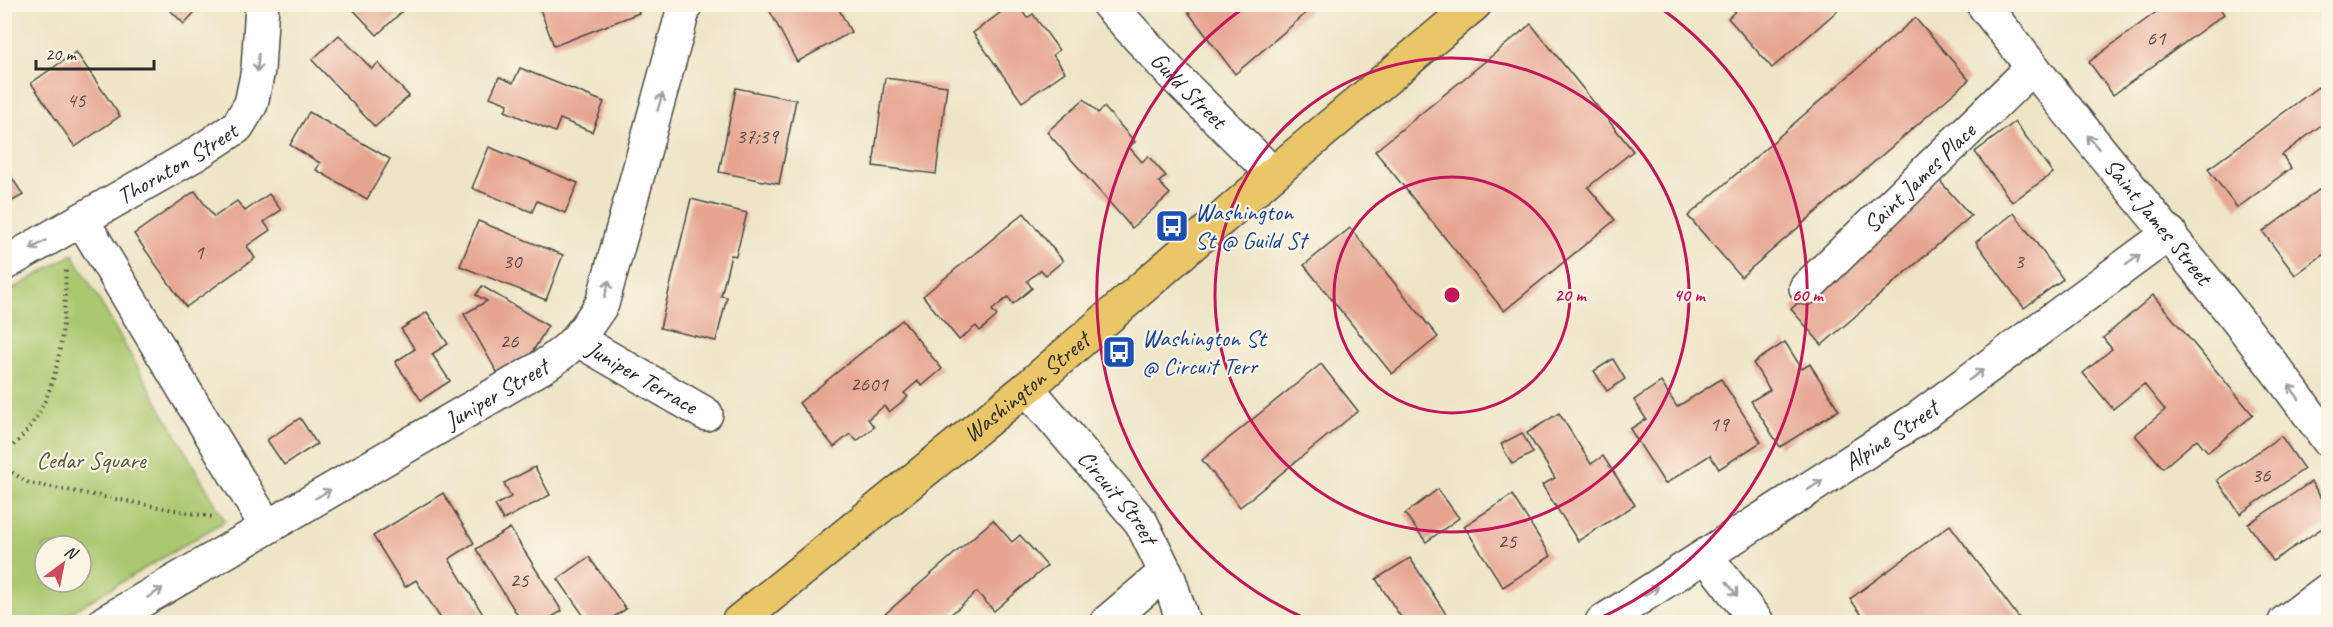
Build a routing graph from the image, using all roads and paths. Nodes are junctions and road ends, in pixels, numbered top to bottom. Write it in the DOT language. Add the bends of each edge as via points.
graph roads {
  1 [pos="261,4"];
  2 [pos="685,4"];
  3 [pos="1108,4"];
  4 [pos="1474,4"];
  5 [pos="1983,4"];
  6 [pos="2032,68"];
  7 [pos="1273,174"];
  8 [pos="75,224"];
  9 [pos="2170,233"];
  10 [pos="4,264"];
  11 [pos="1806,288"];
  12 [pos="578,340"];
  13 [pos="1027,388"];
  14 [pos="706,414"];
  15 [pos="2328,440"];
  16 [pos="4,453"];
  17 [pos="4,464"];
  18 [pos="267,527"];
  19 [pos="1706,556"];
  20 [pos="1166,572"];
  21 [pos="2328,590"];
  22 [pos="105,622"];
  23 [pos="738,622"];
  24 [pos="1107,622"];
  25 [pos="1183,622"];
  26 [pos="1602,622"];
  27 [pos="1757,622"];
  28 [pos="2285,622"];
  1 -- 8 [label="street, Thornton Street, one-way" via="258,70 251,104 237,127"];
  12 -- 2 [label="street, Juniper Street, one-way" via="602,304"];
  3 -- 7 [label="street, Guild Street"];
  4 -- 7 [label="main road, Washington Street"];
  5 -- 6 [label="street, Saint James Street"];
  9 -- 6 [label="street, Saint James Street, one-way"];
  6 -- 11 [label="street, Saint James Place"];
  7 -- 13 [label="main road, Washington Street"];
  8 -- 10 [label="street, Thornton Street, one-way"];
  8 -- 16 [label="path" via="57,374 33,422"];
  8 -- 18 [label="street"];
  15 -- 9 [label="street, Saint James Street, one-way"];
  19 -- 9 [label="street, Alpine Street, one-way" via="1917,418"];
  12 -- 14 [label="street, Juniper Terrace"];
  18 -- 12 [label="street, Juniper Street, one-way" via="533,373"];
  13 -- 20 [label="street, Circuit Street" via="1141,522"];
  13 -- 23 [label="main road, Washington Street"];
  17 -- 18 [label="path" via="29,483"];
  22 -- 18 [label="street, Juniper Street, one-way"];
  26 -- 19 [label="street, Alpine Street, one-way"];
  19 -- 27 [label="street, one-way"];
  20 -- 24 [label="street"];
  20 -- 25 [label="street, Circuit Street"];
  21 -- 28 [label="street"];
}
